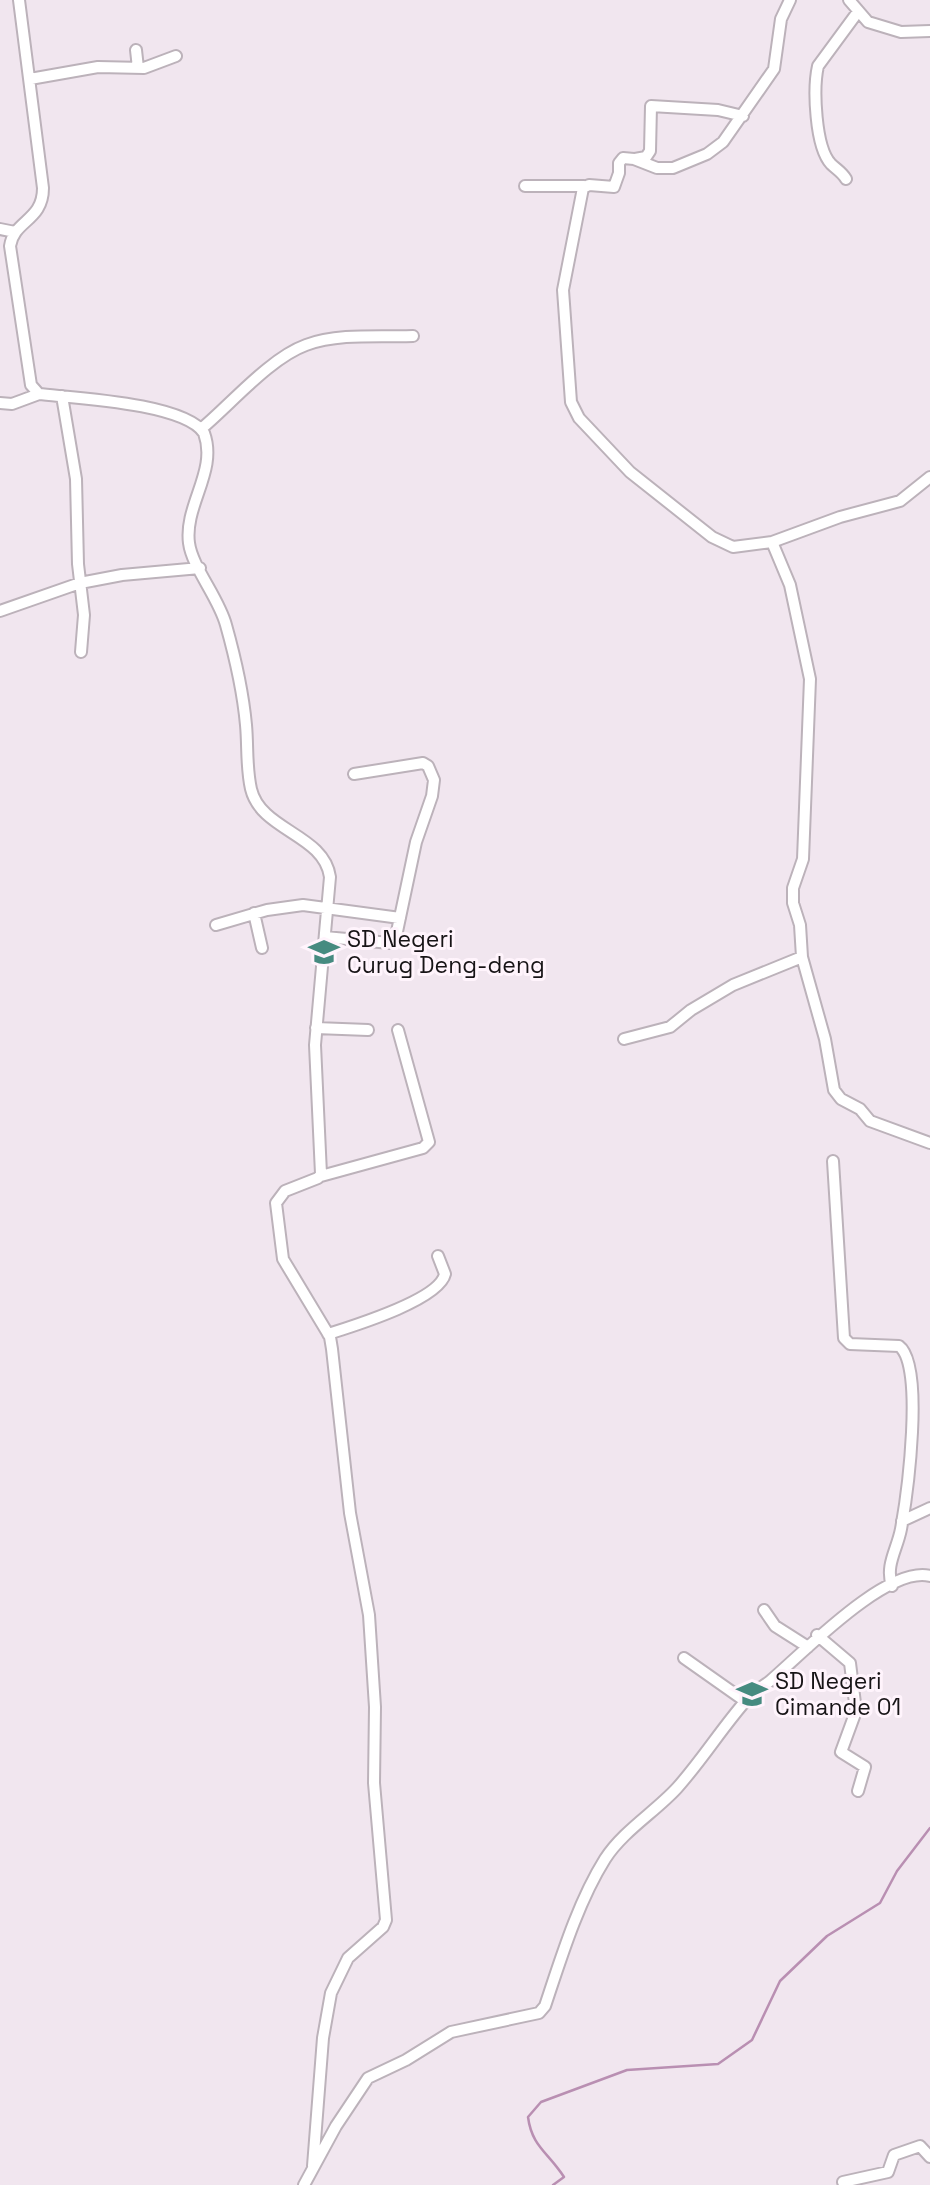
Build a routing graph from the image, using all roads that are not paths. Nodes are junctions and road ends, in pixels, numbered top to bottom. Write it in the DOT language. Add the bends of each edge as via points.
graph roads {
  1 [pos="19,0"];
  2 [pos="790,0"];
  3 [pos="849,0"];
  4 [pos="858,13"];
  5 [pos="930,31"];
  6 [pos="136,50"];
  7 [pos="176,56"];
  8 [pos="138,68"];
  9 [pos="30,79"];
  10 [pos="743,116"];
  11 [pos="634,159"];
  12 [pos="846,179"];
  13 [pos="525,186"];
  14 [pos="584,186"];
  15 [pos="0,229"];
  16 [pos="15,232"];
  17 [pos="413,336"];
  18 [pos="38,394"];
  19 [pos="62,396"];
  20 [pos="0,403"];
  21 [pos="201,429"];
  22 [pos="930,477"];
  23 [pos="772,542"];
  24 [pos="200,568"];
  25 [pos="80,583"];
  26 [pos="0,611"];
  27 [pos="81,652"];
  28 [pos="354,774"];
  29 [pos="328,910"];
  30 [pos="254,913"];
  31 [pos="400,918"];
  32 [pos="216,925"];
  33 [pos="325,937"];
  34 [pos="262,948"];
  35 [pos="802,957"];
  36 [pos="316,1028"];
  37 [pos="368,1030"];
  38 [pos="398,1030"];
  39 [pos="624,1039"];
  40 [pos="930,1143"];
  41 [pos="833,1161"];
  42 [pos="321,1176"];
  43 [pos="438,1256"];
  44 [pos="328,1334"];
  45 [pos="930,1508"];
  46 [pos="902,1521"];
  47 [pos="930,1576"];
  48 [pos="892,1586"];
  49 [pos="764,1610"];
  50 [pos="817,1635"];
  51 [pos="808,1647"];
  52 [pos="684,1658"];
  53 [pos="745,1701"];
  54 [pos="858,1791"];
  55 [pos="930,2157"];
  56 [pos="313,2166"];
  57 [pos="843,2182"];
  58 [pos="303,2185"];
  1 -- 9 [label="street"];
  2 -- 10 [label="street" via="781,19 774,69"];
  3 -- 4 [label="street"];
  4 -- 5 [label="street" via="868,22 901,32"];
  4 -- 12 [label="street" via="818,66 816,76 817,135 830,163"];
  6 -- 8 [label="street"];
  7 -- 8 [label="street"];
  8 -- 9 [label="street" via="98,67"];
  9 -- 16 [label="street" via="43,196 34,215"];
  10 -- 11 [label="street" via="718,147 682,165 661,168"];
  10 -- 11 [label="street" via="651,106 650,151 646,157"];
  11 -- 14 [label="street" via="623,158 619,163 619,177 612,188"];
  13 -- 14 [label="street"];
  14 -- 23 [label="street" via="563,290 575,411 630,472 712,537 733,547"];
  15 -- 16 [label="street"];
  16 -- 18 [label="street" via="10,246 13,275 29,377"];
  17 -- 21 [label="street" via="306,345 273,366"];
  18 -- 19 [label="street"];
  18 -- 20 [label="street" via="12,404"];
  19 -- 21 [label="street" via="93,397 145,409 187,419"];
  19 -- 25 [label="street" via="76,479"];
  21 -- 24 [label="street" via="208,456 188,538"];
  22 -- 23 [label="street" via="900,500"];
  23 -- 35 [label="street" via="790,585 810,679 803,859 793,888"];
  24 -- 25 [label="street"];
  24 -- 29 [label="street" via="229,635 246,722 253,794 268,817 324,861 330,877"];
  25 -- 26 [label="street"];
  25 -- 27 [label="street" via="84,615"];
  28 -- 31 [label="street" via="423,763 434,780"];
  29 -- 30 [label="street" via="303,905"];
  29 -- 31 [label="street"];
  29 -- 33 [label="street"];
  30 -- 32 [label="street"];
  30 -- 34 [label="street"];
  31 -- 33 [label="street" via="395,940 390,943"];
  33 -- 36 [label="street"];
  35 -- 39 [label="street" via="733,985 670,1027"];
  35 -- 40 [label="street" via="834,1090 870,1121"];
  36 -- 37 [label="street"];
  36 -- 42 [label="street"];
  38 -- 42 [label="street" via="429,1142"];
  41 -- 46 [label="street" via="844,1338 850,1344 899,1346 910,1361 911,1453"];
  42 -- 44 [label="street" via="285,1191 276,1207 283,1259"];
  43 -- 44 [label="street" via="445,1274 438,1286 390,1312"];
  44 -- 56 [label="street" via="349,1513 369,1615 374,1783 386,1920 344,1963 331,1993"];
  45 -- 46 [label="street"];
  46 -- 48 [label="street" via="889,1567"];
  47 -- 48 [label="street" via="912,1576"];
  48 -- 50 [label="street"];
  49 -- 51 [label="street" via="775,1626"];
  50 -- 51 [label="street"];
  50 -- 54 [label="street" via="850,1662 856,1711 841,1752 865,1767"];
  51 -- 53 [label="street"];
  52 -- 53 [label="street"];
  53 -- 56 [label="street" via="677,1788 608,1855 539,2014 451,2032 368,2078"];
  55 -- 57 [label="street" via="920,2146 912,2148 894,2155 888,2172"];
  56 -- 58 [label="street"];
}
